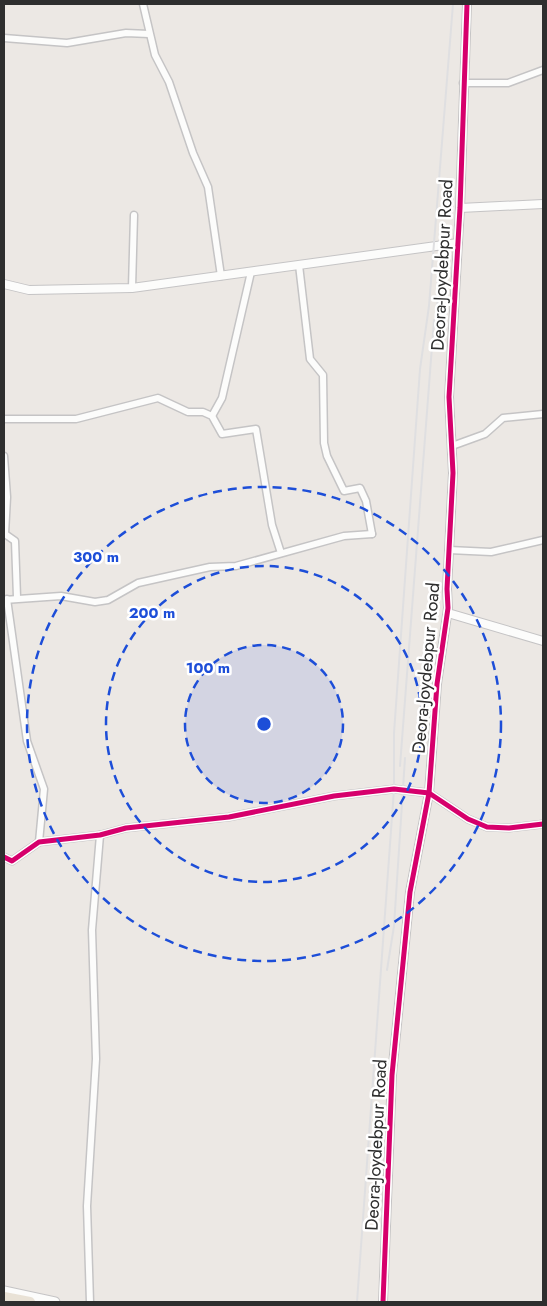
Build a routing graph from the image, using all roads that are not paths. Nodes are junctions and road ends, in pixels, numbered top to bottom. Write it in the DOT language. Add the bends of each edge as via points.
graph roads {
  1 [pos="143,4"];
  2 [pos="467,4"];
  3 [pos="149,34"];
  4 [pos="4,38"];
  5 [pos="543,70"];
  6 [pos="463,83"];
  7 [pos="543,204"];
  8 [pos="460,208"];
  9 [pos="134,215"];
  10 [pos="458,244"];
  11 [pos="299,265"];
  12 [pos="250,272"];
  13 [pos="220,276"];
  14 [pos="4,284"];
  15 [pos="132,288"];
  16 [pos="543,414"];
  17 [pos="212,416"];
  18 [pos="4,419"];
  19 [pos="452,446"];
  20 [pos="4,456"];
  21 [pos="543,540"];
  22 [pos="449,550"];
  23 [pos="281,553"];
  24 [pos="17,597"];
  25 [pos="5,599"];
  26 [pos="448,614"];
  27 [pos="543,641"];
  28 [pos="429,793"];
  29 [pos="543,824"];
  30 [pos="100,835"];
  31 [pos="39,842"];
  32 [pos="4,857"];
  33 [pos="4,1291"];
  34 [pos="4,1296"];
  35 [pos="30,1302"];
  36 [pos="55,1302"];
  37 [pos="90,1302"];
  38 [pos="383,1302"];
  1 -- 3 [label="street"];
  2 -- 6 [label="street, Deora-Joydebpur Road"];
  3 -- 4 [label="street" via="126,33 67,43"];
  3 -- 13 [label="street" via="208,189"];
  5 -- 6 [label="street" via="508,83"];
  6 -- 8 [label="street, Deora-Joydebpur Road"];
  7 -- 8 [label="street"];
  8 -- 10 [label="street, Deora-Joydebpur Road"];
  9 -- 15 [label="street"];
  10 -- 11 [label="street"];
  10 -- 19 [label="street, Deora-Joydebpur Road" via="449,397"];
  11 -- 12 [label="street"];
  11 -- 23 [label="street" via="310,359 323,375 327,456 344,490 360,488 366,501 372,534 344,536"];
  12 -- 13 [label="street"];
  12 -- 17 [label="street" via="222,398"];
  13 -- 15 [label="street"];
  14 -- 15 [label="street" via="29,290"];
  16 -- 19 [label="street" via="503,418 485,434"];
  17 -- 18 [label="street" via="203,412 190,413 158,398 76,419"];
  17 -- 23 [label="street" via="222,434 253,428 257,431 272,525"];
  19 -- 22 [label="street, Deora-Joydebpur Road" via="454,473"];
  20 -- 24 [label="street" via="5,534 15,541"];
  21 -- 22 [label="street" via="491,552"];
  22 -- 26 [label="street, Deora-Joydebpur Road"];
  23 -- 24 [label="street" via="236,566 210,567 138,582 108,600"];
  24 -- 25 [label="street"];
  25 -- 31 [label="street" via="27,741 44,789"];
  26 -- 27 [label="street"];
  26 -- 28 [label="street, Deora-Joydebpur Road" via="437,684"];
  28 -- 29 [label="street" via="487,828"];
  28 -- 30 [label="street" via="394,789 334,796 229,817 126,828"];
  28 -- 38 [label="street, Deora-Joydebpur Road" via="410,892 392,1075"];
  30 -- 31 [label="street"];
  30 -- 37 [label="street" via="92,930 96,1059 87,1206"];
  31 -- 32 [label="street" via="12,861"];
  33 -- 36 [label="main road"];
  34 -- 35 [label="highway"];
}
